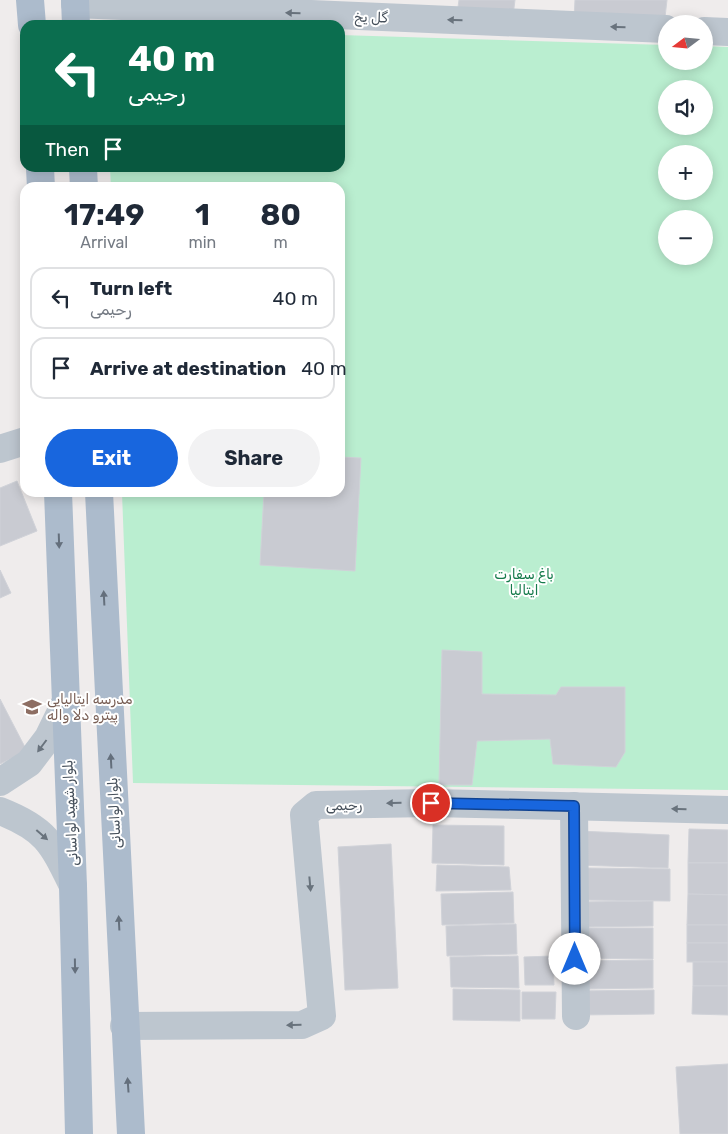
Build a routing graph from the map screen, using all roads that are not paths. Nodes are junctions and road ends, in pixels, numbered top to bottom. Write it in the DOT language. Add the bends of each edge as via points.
graph roads {
  1 [pos="30,0"];
  2 [pos="76,10"];
  3 [pos="32,20"];
  4 [pos="658,29"];
  5 [pos="713,31"];
  6 [pos="728,32"];
  7 [pos="20,443"];
  8 [pos="0,449"];
  9 [pos="58,497"];
  10 [pos="98,497"];
  11 [pos="65,702"];
  12 [pos="0,782"];
  13 [pos="574,806"];
  14 [pos="728,810"];
  15 [pos="0,811"];
  16 [pos="73,886"];
  17 [pos="576,1016"];
  18 [pos="124,1026"];
  19 [pos="79,1134"];
  20 [pos="131,1134"];
  1 -- 3 [label="main road"];
  4 -- 2 [label="street, گل یخ, one-way"];
  5 -- 6 [label="street"];
  7 -- 8 [label="street"];
  9 -- 11 [label="main road, بلوار شهید لواسانی, one-way"];
  18 -- 10 [label="main road, بلوار لواسانی, one-way"];
  11 -- 12 [label="street, one-way" via="48,738 29,763"];
  11 -- 16 [label="main road, بلوار شهید لواسانی"];
  14 -- 13 [label="street, رحیمی, one-way"];
  13 -- 17 [label="street"];
  13 -- 18 [label="street, رحیمی, one-way" via="316,805 304,815 322,1016 302,1025"];
  15 -- 16 [label="street, one-way" via="42,833 53,845"];
  16 -- 19 [label="main road, بلوار شهید لواسانی, one-way"];
  20 -- 18 [label="main road, بلوار لواسانی, one-way"];
}
